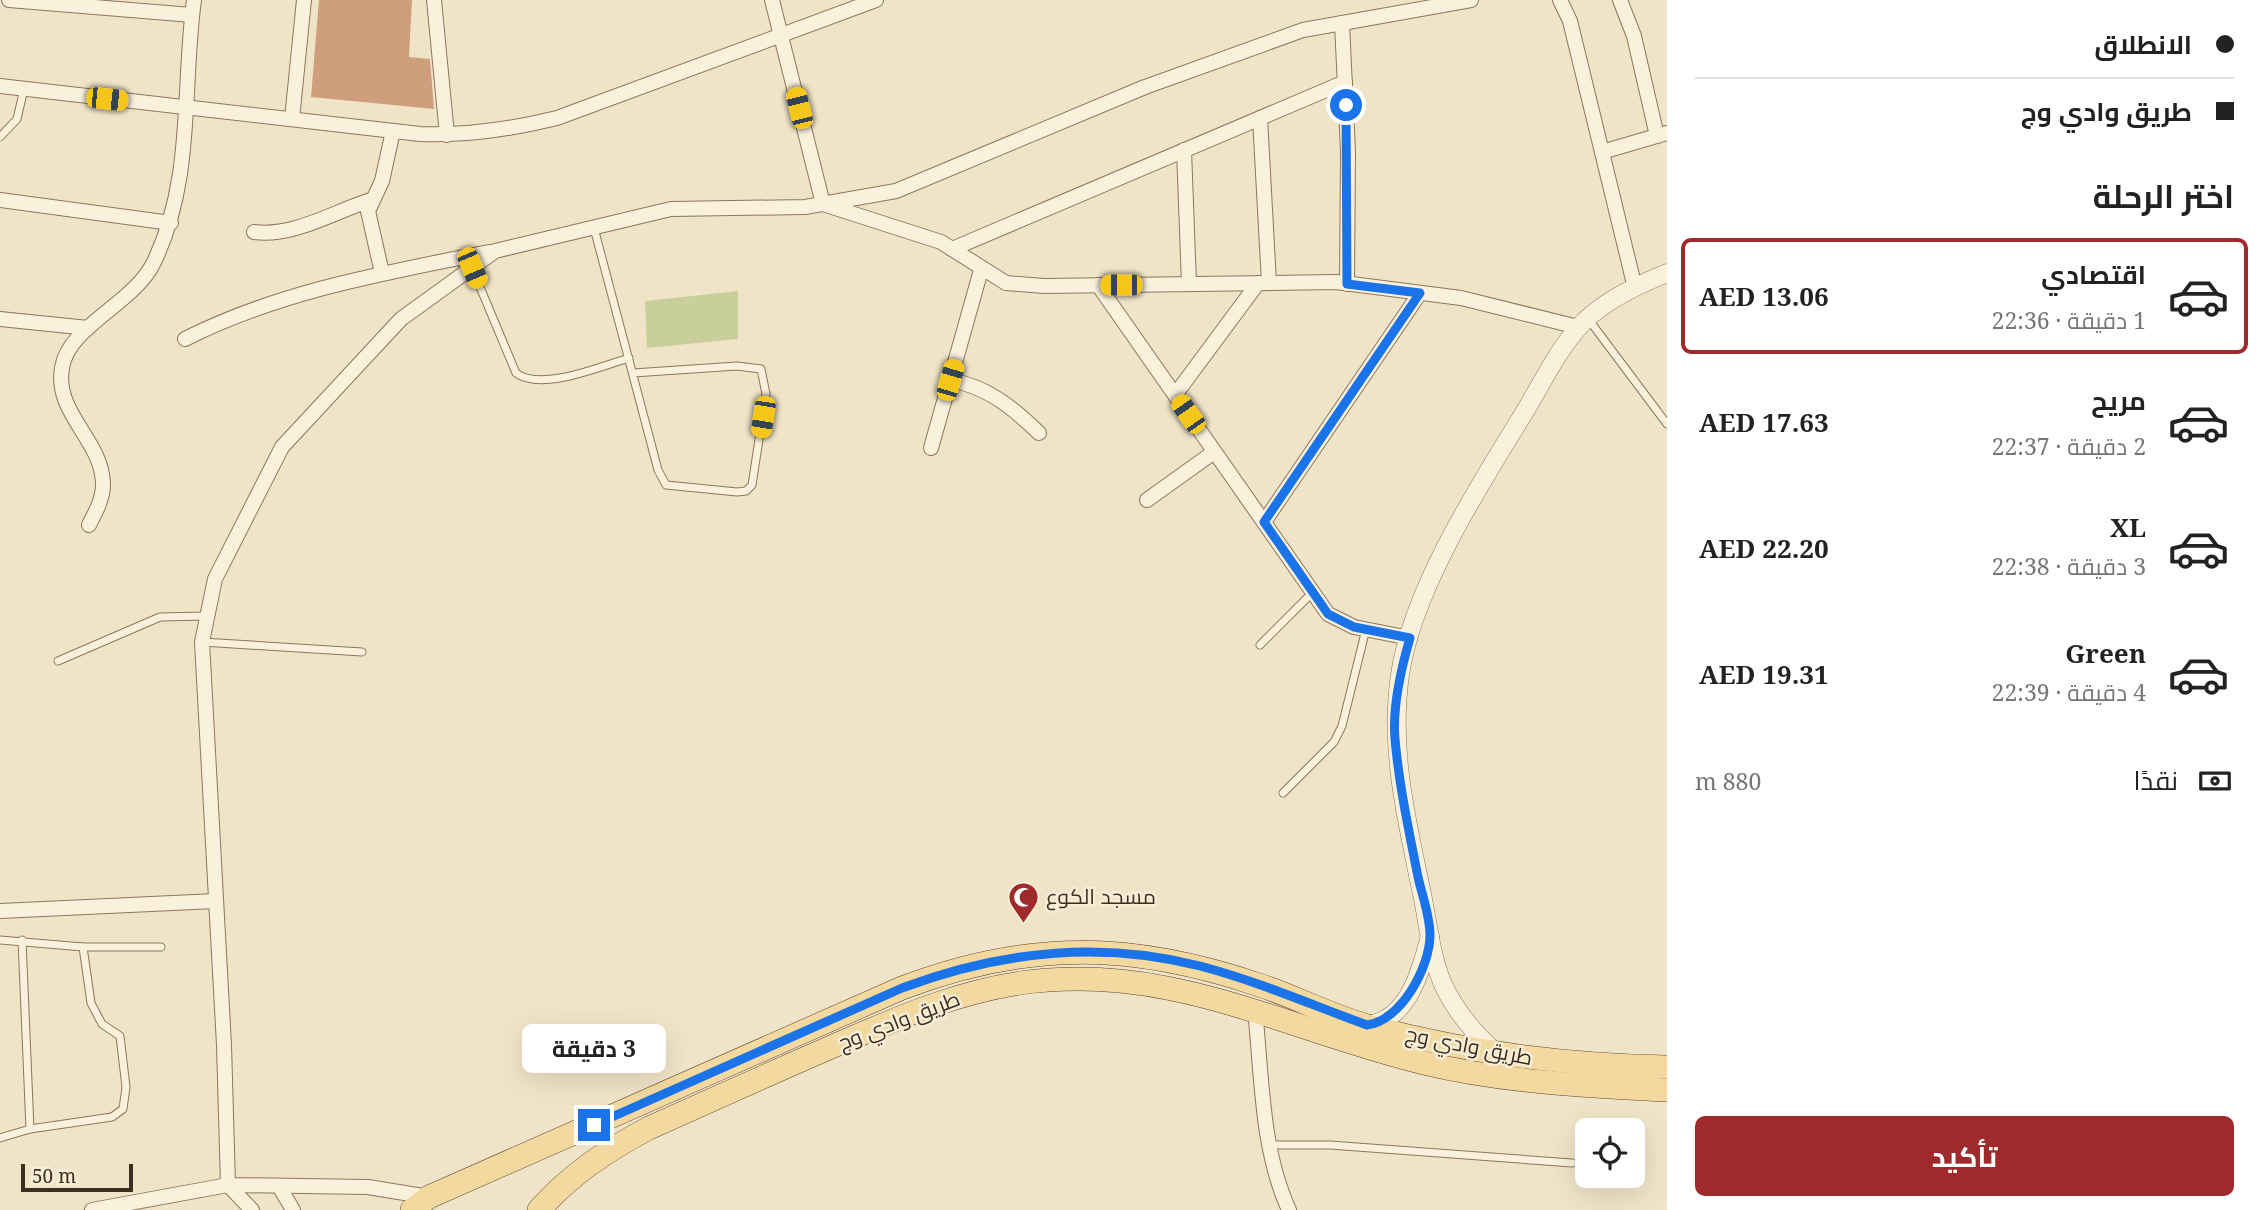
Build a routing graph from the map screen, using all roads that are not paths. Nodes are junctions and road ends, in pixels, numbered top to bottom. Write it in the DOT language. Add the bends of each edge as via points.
graph roads {
  1 [pos="9,0"];
  2 [pos="194,0"];
  3 [pos="304,0"];
  4 [pos="434,0"];
  5 [pos="772,0"];
  6 [pos="876,0"];
  7 [pos="1471,0"];
  8 [pos="1560,0"];
  9 [pos="1620,0"];
  10 [pos="192,15"];
  11 [pos="1342,23"];
  12 [pos="781,36"];
  13 [pos="1345,82"];
  14 [pos="0,86"];
  15 [pos="24,89"];
  16 [pos="188,107"];
  17 [pos="1260,118"];
  18 [pos="292,119"];
  19 [pos="393,131"];
  20 [pos="1662,134"];
  21 [pos="447,135"];
  22 [pos="0,137"];
  23 [pos="1184,150"];
  24 [pos="1602,152"];
  25 [pos="0,200"];
  26 [pos="371,200"];
  27 [pos="824,204"];
  28 [pos="171,223"];
  29 [pos="594,228"];
  30 [pos="254,232"];
  31 [pos="952,249"];
  32 [pos="495,251"];
  33 [pos="472,268"];
  34 [pos="981,270"];
  35 [pos="382,273"];
  36 [pos="1667,273"];
  37 [pos="1264,283"];
  38 [pos="1189,284"];
  39 [pos="1347,284"];
  40 [pos="1098,285"];
  41 [pos="1635,289"];
  42 [pos="1420,293"];
  43 [pos="0,318"];
  44 [pos="1583,323"];
  45 [pos="88,328"];
  46 [pos="185,339"];
  47 [pos="629,358"];
  48 [pos="633,373"];
  49 [pos="950,380"];
  50 [pos="1175,395"];
  51 [pos="1667,424"];
  52 [pos="1039,433"];
  53 [pos="931,448"];
  54 [pos="1214,452"];
  55 [pos="1147,500"];
  56 [pos="1264,522"];
  57 [pos="89,525"];
  58 [pos="1313,592"];
  59 [pos="208,616"];
  60 [pos="1366,629"];
  61 [pos="1410,638"];
  62 [pos="202,642"];
  63 [pos="1259,645"];
  64 [pos="362,652"];
  65 [pos="58,661"];
  66 [pos="1283,793"];
  67 [pos="216,901"];
  68 [pos="0,911"];
  69 [pos="1430,936"];
  70 [pos="0,940"];
  71 [pos="22,940"];
  72 [pos="83,947"];
  73 [pos="161,947"];
  74 [pos="1255,1010"];
  75 [pos="1367,1025"];
  76 [pos="1499,1055"];
  77 [pos="1667,1067"];
  78 [pos="1667,1090"];
  79 [pos="30,1129"];
  80 [pos="0,1138"];
  81 [pos="1270,1145"];
  82 [pos="1572,1163"];
  83 [pos="228,1185"];
  84 [pos="279,1186"];
  85 [pos="421,1204"];
  86 [pos="92,1210"];
  87 [pos="252,1210"];
  88 [pos="293,1210"];
  89 [pos="539,1210"];
  90 [pos="1289,1210"];
  1 -- 10 [label="street"];
  2 -- 10 [label="street"];
  3 -- 18 [label="street"];
  4 -- 21 [label="street"];
  5 -- 12 [label="street"];
  6 -- 12 [label="street"];
  7 -- 11 [label="street"];
  8 -- 24 [label="street" via="1570,21"];
  9 -- 20 [label="street"];
  10 -- 16 [label="street"];
  11 -- 13 [label="street"];
  11 -- 27 [label="street" via="1303,30 1145,87 896,191"];
  12 -- 21 [label="street" via="557,118 509,129"];
  12 -- 27 [label="street"];
  13 -- 17 [label="street"];
  13 -- 39 [label="street"];
  14 -- 15 [label="street"];
  15 -- 16 [label="street"];
  15 -- 22 [label="lane" via="17,120"];
  16 -- 18 [label="street"];
  16 -- 28 [label="street" via="180,189"];
  17 -- 23 [label="street"];
  17 -- 37 [label="street"];
  18 -- 19 [label="street"];
  19 -- 21 [label="street"];
  19 -- 26 [label="street" via="382,181"];
  20 -- 24 [label="street"];
  23 -- 31 [label="street"];
  23 -- 38 [label="street"];
  24 -- 41 [label="street"];
  25 -- 28 [label="street"];
  26 -- 30 [label="street" via="292,230"];
  26 -- 35 [label="street" via="369,223"];
  27 -- 29 [label="street" via="671,209"];
  27 -- 31 [label="street"];
  28 -- 45 [label="street" via="153,265 127,296"];
  29 -- 32 [label="street"];
  29 -- 47 [label="lane"];
  31 -- 34 [label="street"];
  32 -- 33 [label="street"];
  32 -- 35 [label="street"];
  33 -- 47 [label="lane" via="516,373 524,379 561,377"];
  33 -- 59 [label="street" via="401,319 282,447 215,579"];
  34 -- 40 [label="street" via="1006,283"];
  34 -- 49 [label="street"];
  35 -- 46 [label="street" via="253,307"];
  36 -- 41 [label="street"];
  37 -- 38 [label="street"];
  37 -- 39 [label="street"];
  37 -- 50 [label="street"];
  38 -- 40 [label="street"];
  39 -- 42 [label="street"];
  40 -- 50 [label="street"];
  41 -- 44 [label="street"];
  42 -- 44 [label="street"];
  42 -- 56 [label="street"];
  43 -- 45 [label="street"];
  44 -- 51 [label="lane"];
  44 -- 61 [label="street" via="1464,510"];
  45 -- 57 [label="street" via="69,347 60,383 63,399 100,464 102,494"];
  47 -- 48 [label="lane"];
  48 -- 48 [label="lane" via="666,485 737,492 752,485 766,394 761,369 737,366"];
  49 -- 52 [label="street" via="968,383 1001,400"];
  49 -- 53 [label="street"];
  50 -- 54 [label="street"];
  54 -- 55 [label="street"];
  54 -- 56 [label="street"];
  56 -- 58 [label="street"];
  58 -- 60 [label="street" via="1328,614"];
  58 -- 63 [label="lane"];
  59 -- 62 [label="street"];
  59 -- 65 [label="lane" via="160,617"];
  60 -- 61 [label="street"];
  60 -- 66 [label="lane" via="1334,742"];
  61 -- 69 [label="street" via="1400,672 1394,735"];
  62 -- 64 [label="lane"];
  62 -- 67 [label="street"];
  67 -- 68 [label="street"];
  67 -- 83 [label="street"];
  69 -- 75 [label="street" via="1405,1001 1391,1015"];
  69 -- 76 [label="street" via="1442,982 1457,1008 1476,1035"];
  70 -- 71 [label="lane"];
  71 -- 72 [label="lane"];
  71 -- 79 [label="lane"];
  72 -- 73 [label="lane"];
  72 -- 79 [label="lane" via="91,1003 102,1024 120,1036 126,1087 123,1109 112,1117"];
  74 -- 78 [label="main road, طريق وادي وج" via="1426,1063 1506,1078"];
  74 -- 81 [label="street"];
  74 -- 89 [label="main road, طريق وادي وج" via="1196,992 1110,980 1021,983 983,990 910,1012 649,1128 575,1173"];
  75 -- 76 [label="main road, طريق وادي وج"];
  75 -- 85 [label="main road, طريق وادي وج" via="1199,966 1157,958 1063,951 991,960 902,988"];
  76 -- 77 [label="main road, طريق وادي وج" via="1584,1065"];
  79 -- 80 [label="lane"];
  81 -- 82 [label="lane" via="1330,1145"];
  81 -- 90 [label="street" via="1276,1182"];
  83 -- 84 [label="street"];
  83 -- 86 [label="street"];
  83 -- 87 [label="street"];
  84 -- 85 [label="street" via="368,1187"];
  84 -- 88 [label="street"];
}
